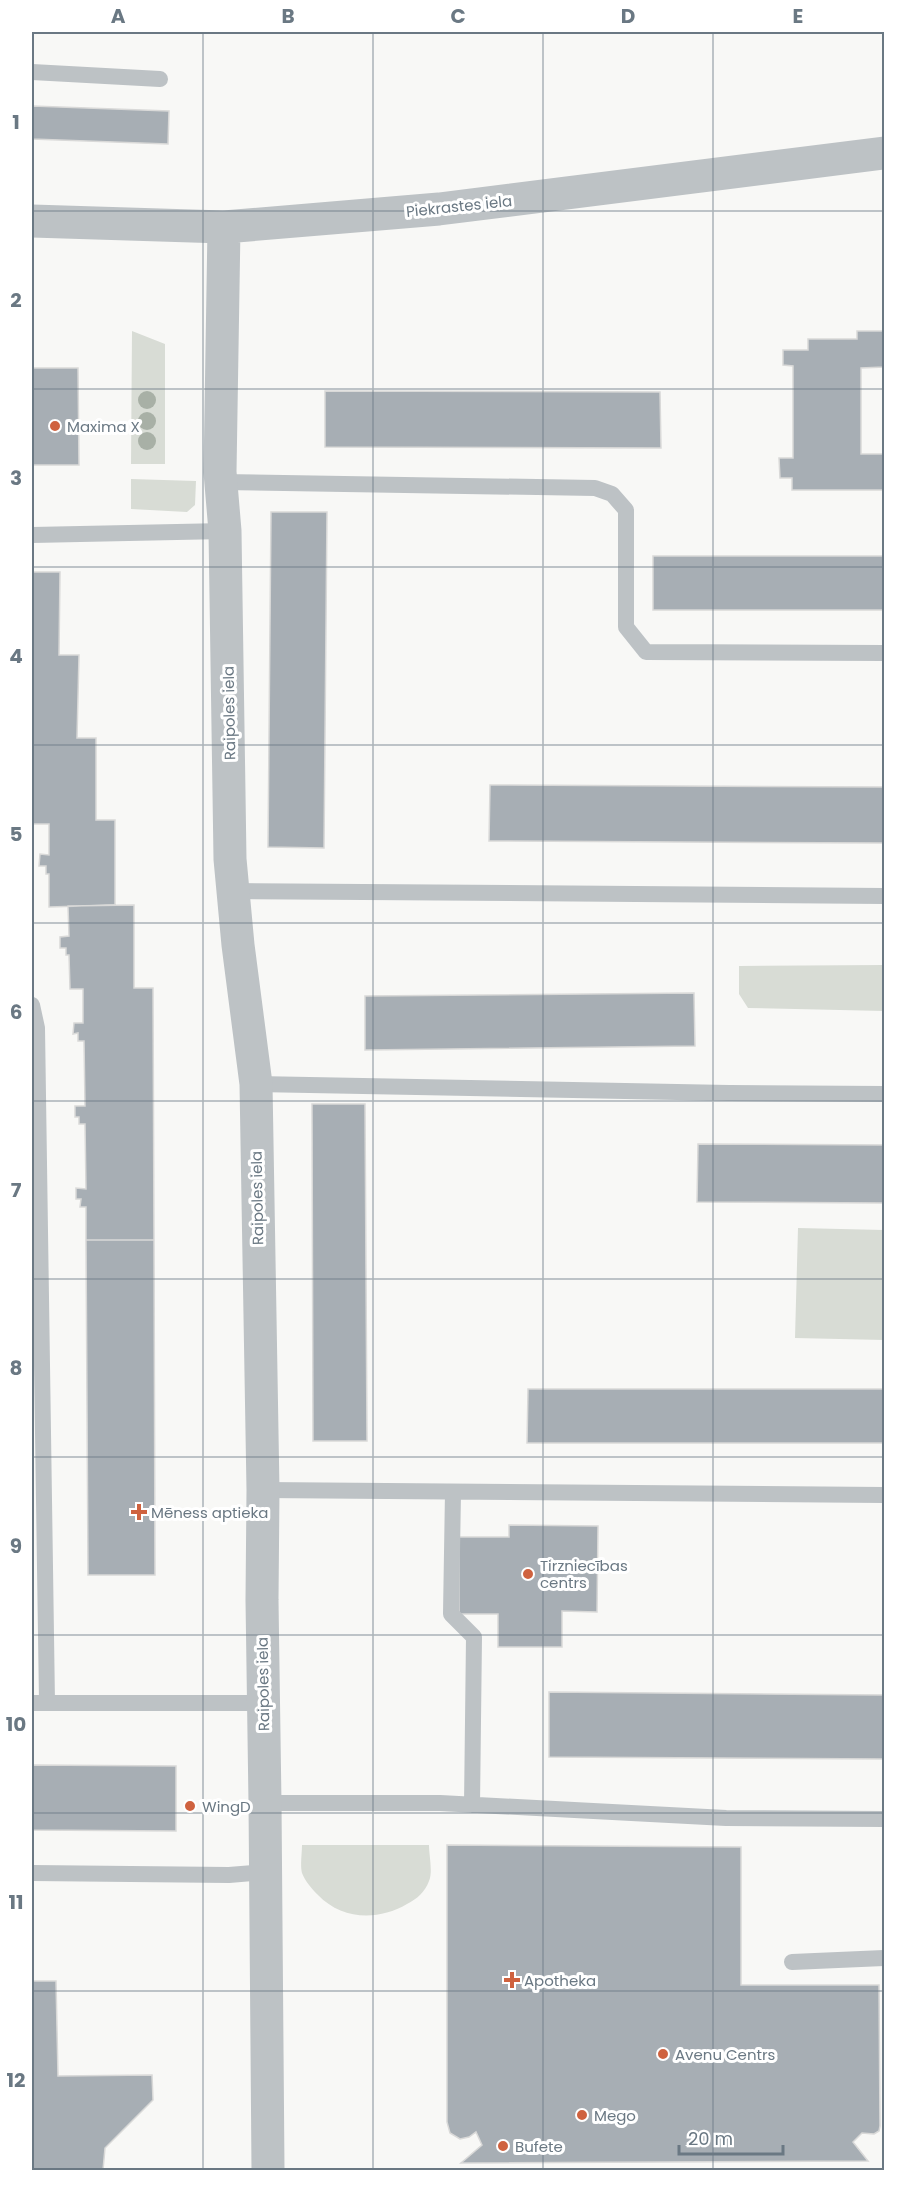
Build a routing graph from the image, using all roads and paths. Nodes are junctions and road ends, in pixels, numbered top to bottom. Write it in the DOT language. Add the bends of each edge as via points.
graph roads {
  1 [pos="32,72"];
  2 [pos="160,79"];
  3 [pos="885,153"];
  4 [pos="32,221"];
  5 [pos="224,227"];
  6 [pos="221,482"];
  7 [pos="225,531"];
  8 [pos="32,535"];
  9 [pos="885,652"];
  10 [pos="234,891"];
  11 [pos="885,896"];
  12 [pos="32,1005"];
  13 [pos="256,1084"];
  14 [pos="885,1094"];
  15 [pos="35,1123"];
  16 [pos="263,1490"];
  17 [pos="453,1492"];
  18 [pos="885,1495"];
  19 [pos="40,1702"];
  20 [pos="264,1703"];
  21 [pos="266,1803"];
  22 [pos="472,1805"];
  23 [pos="885,1819"];
  24 [pos="266,1872"];
  25 [pos="32,1873"];
  26 [pos="885,1958"];
  27 [pos="792,1962"];
  28 [pos="268,2170"];
  1 -- 2 [label="lane"];
  3 -- 5 [label="street, Piekrastes iela" via="439,209"];
  4 -- 5 [label="street, Piekrastes iela"];
  5 -- 6 [label="street, Raipoles iela"];
  6 -- 7 [label="street, Raipoles iela"];
  6 -- 9 [label="lane" via="595,488 612,494 626,510 626,627 646,652"];
  7 -- 8 [label="lane"];
  7 -- 10 [label="street, Raipoles iela" via="230,859"];
  10 -- 11 [label="lane"];
  10 -- 13 [label="street, Raipoles iela"];
  12 -- 15 [label="lane" via="37,1028"];
  13 -- 14 [label="lane"];
  13 -- 16 [label="street, Raipoles iela"];
  15 -- 19 [label="lane"];
  16 -- 17 [label="lane"];
  16 -- 20 [label="street, Raipoles iela"];
  17 -- 18 [label="lane"];
  17 -- 22 [label="lane" via="451,1614 474,1637"];
  19 -- 20 [label="lane"];
  20 -- 21 [label="street, Raipoles iela"];
  21 -- 22 [label="lane"];
  21 -- 24 [label="street, Raipoles iela"];
  22 -- 23 [label="lane" via="726,1818"];
  24 -- 25 [label="lane"];
  24 -- 28 [label="street, Raipoles iela"];
  26 -- 27 [label="lane"];
}
